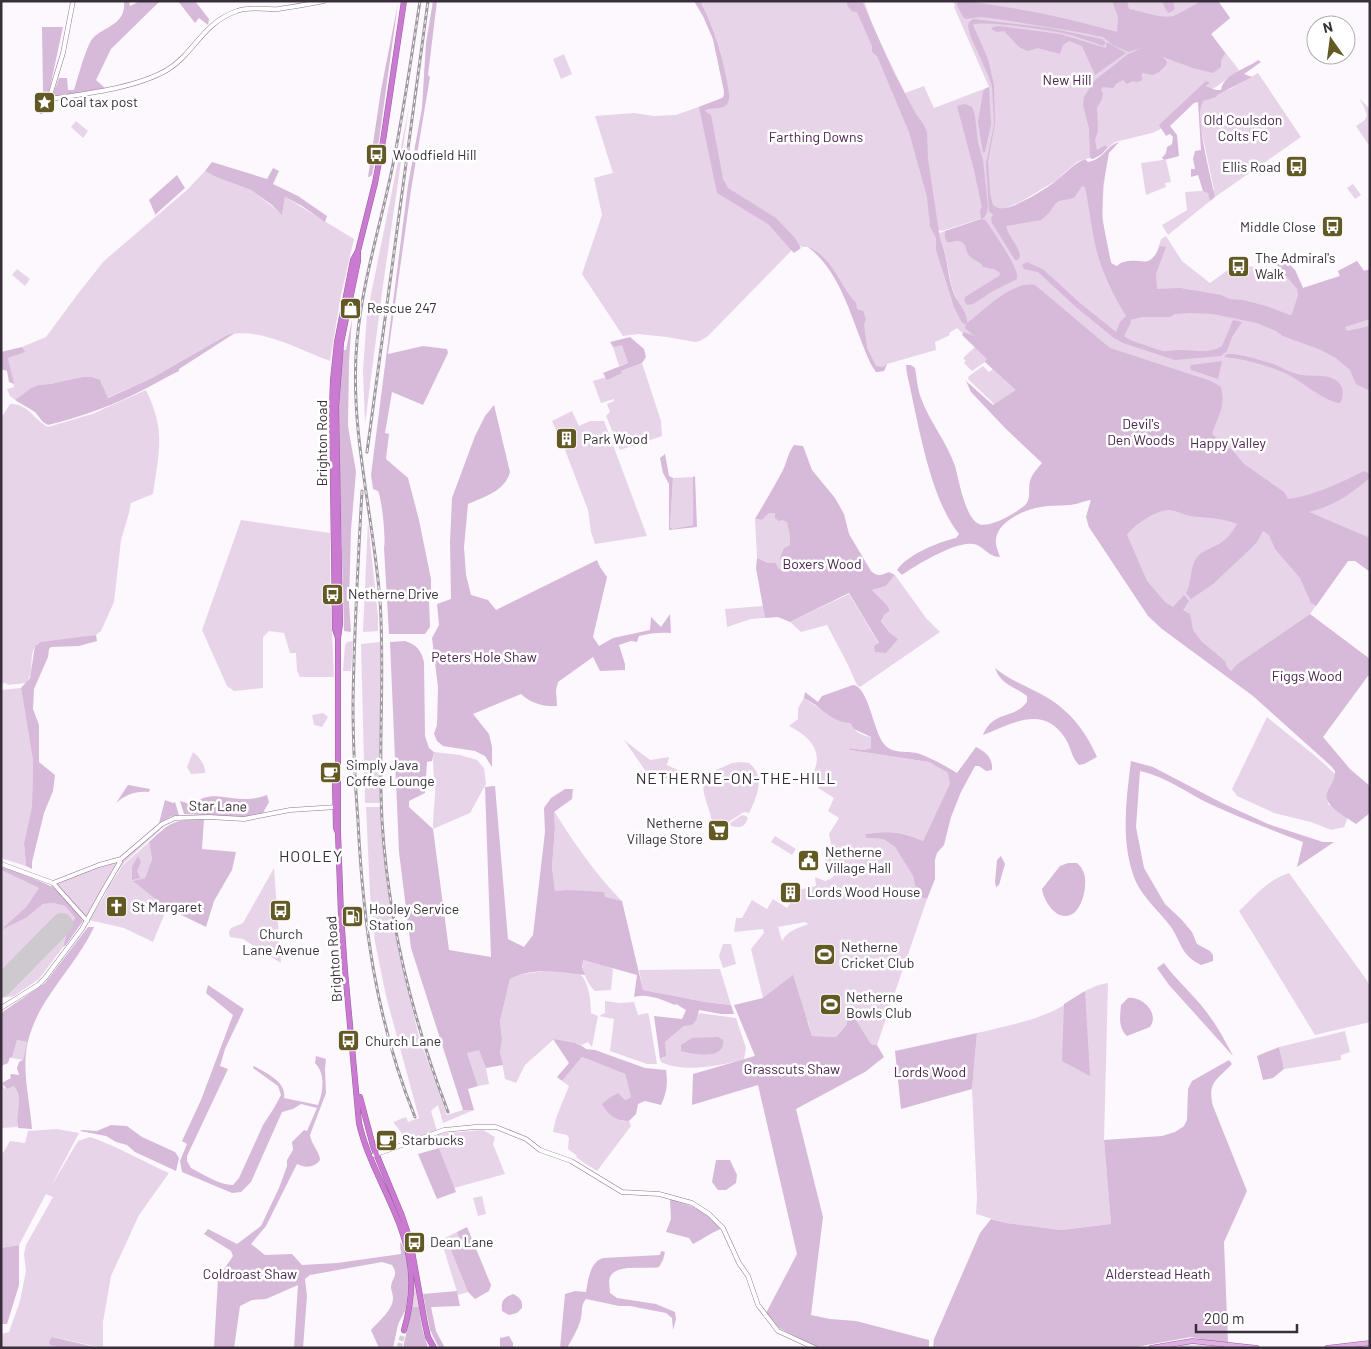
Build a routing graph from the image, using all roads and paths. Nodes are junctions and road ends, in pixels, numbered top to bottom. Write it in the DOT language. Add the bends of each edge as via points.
graph roads {
  1 [pos="73,1"];
  2 [pos="324,1"];
  3 [pos="404,1"];
  4 [pos="49,99"];
  5 [pos="41,100"];
  6 [pos="337,807"];
  7 [pos="120,860"];
  8 [pos="1,864"];
  9 [pos="53,883"];
  10 [pos="88,920"];
  11 [pos="1,1008"];
  12 [pos="373,1155"];
  13 [pos="404,1330"];
  14 [pos="1370,1343"];
  15 [pos="433,1348"];
  16 [pos="815,1348"];
  17 [pos="1151,1348"];
  18 [pos="1257,1348"];
  19 [pos="1327,1348"];
  1 -- 4 [label="street" via="63,53"];
  2 -- 4 [label="street" via="278,9 238,10 209,27 168,70 122,86"];
  3 -- 6 [label="highway, Brighton Road" via="383,141 341,342 336,406 340,624 338,764 335,776"];
  4 -- 5 [label="street" via="41,111"];
  6 -- 7 [label="street, Star Lane" via="290,810 244,819 175,818"];
  6 -- 12 [label="highway, Brighton Road" via="345,971 356,1082"];
  7 -- 9 [label="street"];
  7 -- 10 [label="street, Star Lane"];
  8 -- 9 [label="street"];
  9 -- 10 [label="street"];
  10 -- 11 [label="street, Star Lane" via="45,978"];
  12 -- 13 [label="highway" via="409,1258 411,1291"];
  12 -- 15 [label="highway" via="410,1240 422,1309"];
  12 -- 16 [label="street" via="444,1130 496,1127 572,1162 622,1192 660,1194 692,1203 710,1214 723,1228 748,1276 758,1305 778,1331"];
  14 -- 19 [label="main road"];
  17 -- 18 [label="main road" via="1192,1341"];
}
